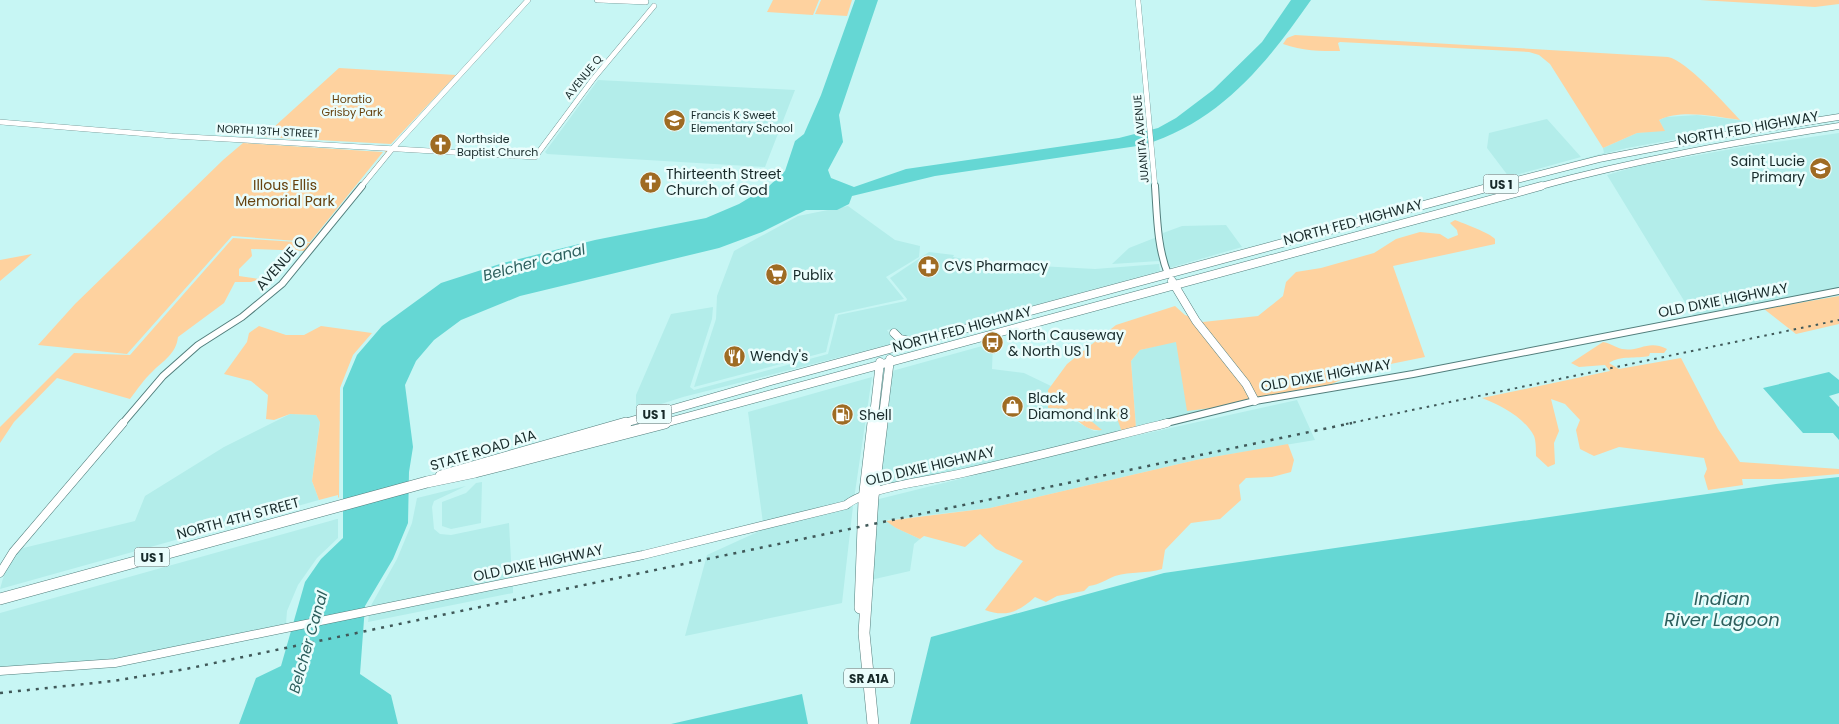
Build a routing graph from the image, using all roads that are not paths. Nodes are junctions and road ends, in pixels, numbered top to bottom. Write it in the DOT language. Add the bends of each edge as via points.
graph roads {
  1 [pos="528,0"];
  2 [pos="596,0"];
  3 [pos="1138,0"];
  4 [pos="649,3"];
  5 [pos="1839,117"];
  6 [pos="0,122"];
  7 [pos="1838,126"];
  8 [pos="393,148"];
  9 [pos="535,157"];
  10 [pos="1451,197"];
  11 [pos="1442,212"];
  12 [pos="1168,274"];
  13 [pos="1174,285"];
  14 [pos="1839,291"];
  15 [pos="894,333"];
  16 [pos="917,342"];
  17 [pos="887,351"];
  18 [pos="889,363"];
  19 [pos="879,366"];
  20 [pos="1255,401"];
  21 [pos="426,482"];
  22 [pos="0,573"];
  23 [pos="0,599"];
  24 [pos="862,618"];
  25 [pos="0,671"];
  26 [pos="873,724"];
  1 -- 8 [label="street, AVENUE O"];
  2 -- 4 [label="street"];
  3 -- 12 [label="street, JUANITA AVENUE" via="1162,258"];
  4 -- 9 [label="street, AVENUE Q"];
  5 -- 10 [label="main road, NORTH FED HIGHWAY / US 1" via="1599,159"];
  6 -- 8 [label="street, NORTH 13TH STREET" via="172,136"];
  7 -- 11 [label="main road, NORTH FED HIGHWAY / US 1" via="1611,167"];
  8 -- 9 [label="street, NORTH 13TH STREET"];
  8 -- 22 [label="street, AVENUE O" via="282,284 242,317 198,345 163,376 13,552"];
  10 -- 11 [label="main road" via="1452,205"];
  10 -- 12 [label="main road, NORTH FED HIGHWAY / US 1"];
  11 -- 13 [label="main road, NORTH FED HIGHWAY / US 1"];
  12 -- 13 [label="main road"];
  12 -- 16 [label="main road, NORTH FED HIGHWAY / US 1"];
  13 -- 18 [label="main road, NORTH FED HIGHWAY / US 1"];
  13 -- 20 [label="main road" via="1196,321 1246,384"];
  14 -- 20 [label="street, OLD DIXIE HIGHWAY" via="1413,374"];
  15 -- 16 [label="main road" via="900,339"];
  16 -- 17 [label="main road, US 1"];
  17 -- 18 [label="main road, SR A1A"];
  17 -- 19 [label="main road, SR A1A"];
  17 -- 21 [label="main road, STATE ROAD A1A / US 1" via="450,472"];
  18 -- 19 [label="main road, NORTH FED HIGHWAY / US 1"];
  18 -- 24 [label="main road, SR A1A" via="872,497"];
  19 -- 21 [label="main road, STATE ROAD A1A / US 1"];
  19 -- 24 [label="main road, SR A1A" via="864,508"];
  20 -- 25 [label="street, OLD DIXIE HIGHWAY" via="876,492 846,505 652,553 115,664"];
  21 -- 23 [label="main road, NORTH 4TH STREET / US 1"];
  24 -- 26 [label="main road, SR A1A"];
}
